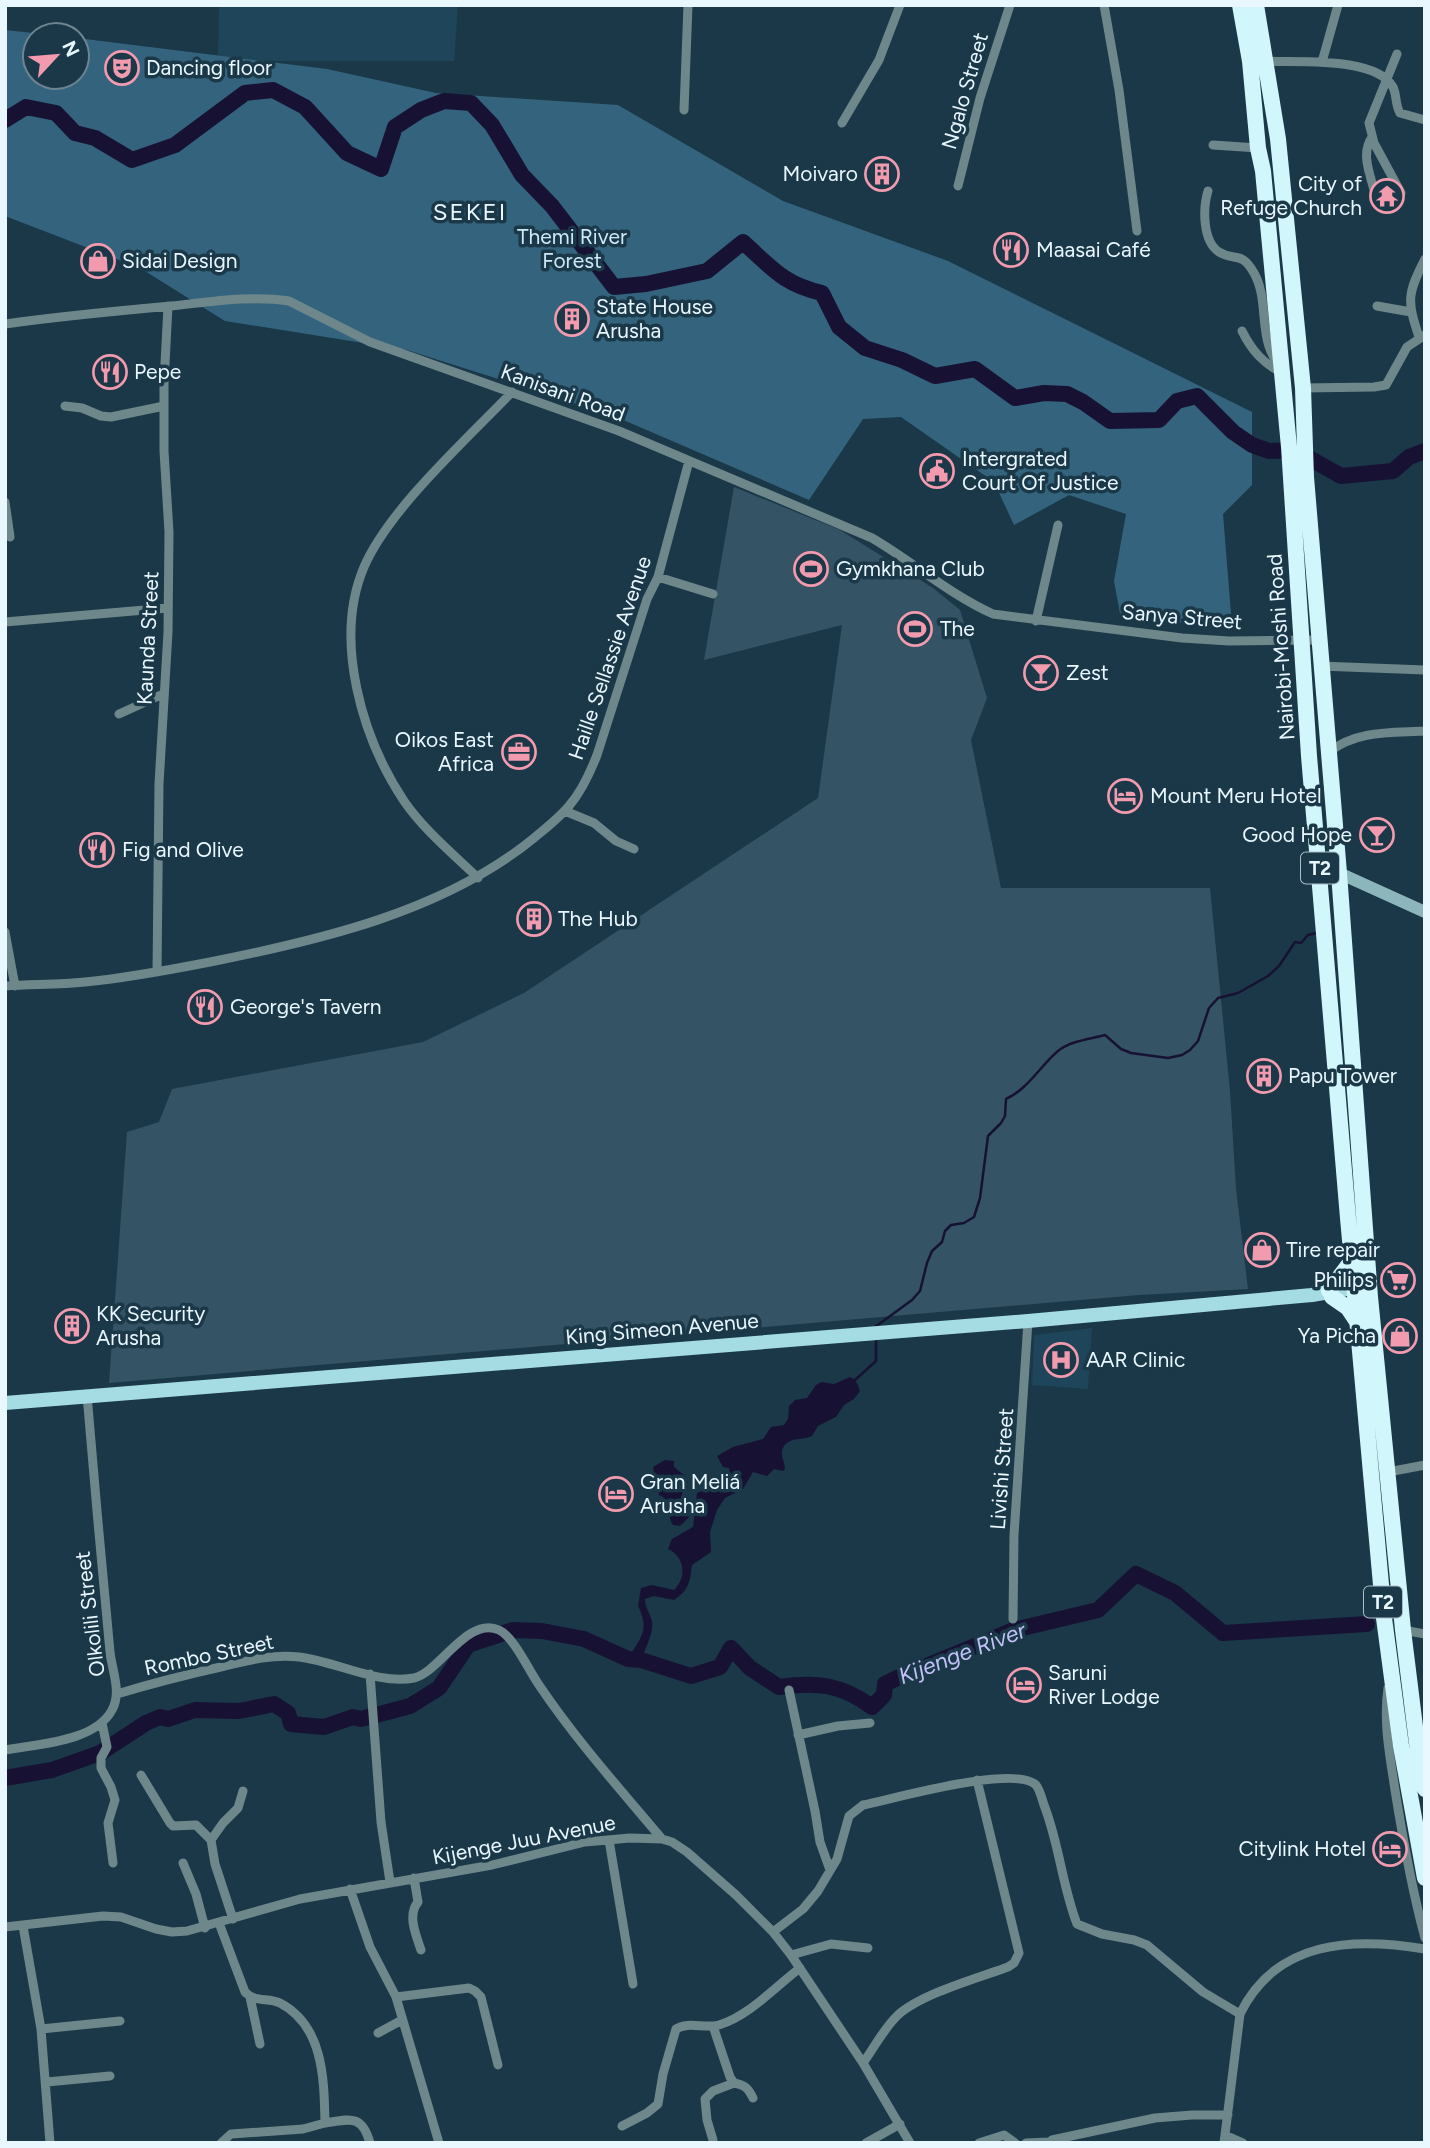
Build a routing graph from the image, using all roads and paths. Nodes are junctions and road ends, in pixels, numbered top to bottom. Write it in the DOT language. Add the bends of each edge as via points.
graph roads {
  1 [pos="688,5"];
  2 [pos="900,5"];
  3 [pos="1010,5"];
  4 [pos="1104,5"];
  5 [pos="1240,5"];
  6 [pos="1256,5"];
  7 [pos="1338,5"];
  8 [pos="1397,54"];
  9 [pos="1266,61"];
  10 [pos="1322,62"];
  11 [pos="1386,80"];
  12 [pos="684,110"];
  13 [pos="1425,120"];
  14 [pos="842,123"];
  15 [pos="1372,137"];
  16 [pos="1213,145"];
  17 [pos="1258,148"];
  18 [pos="958,186"];
  19 [pos="1208,191"];
  20 [pos="1401,193"];
  21 [pos="1375,194"];
  22 [pos="1137,231"];
  23 [pos="1425,259"];
  24 [pos="168,306"];
  25 [pos="1377,306"];
  26 [pos="1411,312"];
  27 [pos="5,324"];
  28 [pos="1242,331"];
  29 [pos="1422,336"];
  30 [pos="1282,371"];
  31 [pos="1303,388"];
  32 [pos="512,393"];
  33 [pos="65,406"];
  34 [pos="164,406"];
  35 [pos="1297,447"];
  36 [pos="688,461"];
  37 [pos="1298,477"];
  38 [pos="5,502"];
  39 [pos="1058,525"];
  40 [pos="10,537"];
  41 [pos="658,577"];
  42 [pos="713,594"];
  43 [pos="168,608"];
  44 [pos="1037,621"];
  45 [pos="5,622"];
  46 [pos="1084,625"];
  47 [pos="1301,639"];
  48 [pos="1318,640"];
  49 [pos="1320,666"];
  50 [pos="1425,670"];
  51 [pos="163,694"];
  52 [pos="119,714"];
  53 [pos="1425,731"];
  54 [pos="1329,752"];
  55 [pos="565,811"];
  56 [pos="634,849"];
  57 [pos="1339,873"];
  58 [pos="478,878"];
  59 [pos="1425,912"];
  60 [pos="5,932"];
  61 [pos="157,972"];
  62 [pos="10,986"];
  63 [pos="1353,1259"];
  64 [pos="1363,1292"];
  65 [pos="1328,1294"];
  66 [pos="1028,1321"];
  67 [pos="1358,1323"];
  68 [pos="1368,1344"];
  69 [pos="87,1395"];
  70 [pos="5,1403"];
  71 [pos="1425,1465"];
  72 [pos="1388,1472"];
  73 [pos="1013,1619"];
  74 [pos="1402,1630"];
  75 [pos="1425,1634"];
  76 [pos="1391,1670"];
  77 [pos="370,1674"];
  78 [pos="789,1690"];
  79 [pos="117,1694"];
  80 [pos="870,1723"];
  81 [pos="103,1726"];
  82 [pos="798,1735"];
  83 [pos="5,1750"];
  84 [pos="1419,1759"];
  85 [pos="141,1774"];
  86 [pos="1425,1778"];
  87 [pos="977,1780"];
  88 [pos="1425,1789"];
  89 [pos="243,1790"];
  90 [pos="662,1839"];
  91 [pos="211,1840"];
  92 [pos="609,1840"];
  93 [pos="113,1863"];
  94 [pos="183,1863"];
  95 [pos="830,1870"];
  96 [pos="414,1878"];
  97 [pos="1425,1878"];
  98 [pos="390,1882"];
  99 [pos="350,1889"];
  100 [pos="233,1919"];
  101 [pos="219,1923"];
  102 [pos="23,1926"];
  103 [pos="5,1927"];
  104 [pos="205,1927"];
  105 [pos="773,1932"];
  106 [pos="1425,1938"];
  107 [pos="868,1948"];
  108 [pos="1425,1949"];
  109 [pos="421,1950"];
  110 [pos="791,1955"];
  111 [pos="800,1968"];
  112 [pos="633,1984"];
  113 [pos="250,1997"];
  114 [pos="396,1997"];
  115 [pos="1240,2014"];
  116 [pos="402,2020"];
  117 [pos="120,2021"];
  118 [pos="713,2026"];
  119 [pos="41,2029"];
  120 [pos="378,2033"];
  121 [pos="260,2044"];
  122 [pos="863,2063"];
  123 [pos="498,2065"];
  124 [pos="110,2076"];
  125 [pos="47,2082"];
  126 [pos="734,2083"];
  127 [pos="753,2098"];
  128 [pos="1228,2115"];
  129 [pos="325,2123"];
  130 [pos="900,2124"];
  131 [pos="622,2126"];
  132 [pos="265,2138"];
  133 [pos="1224,2139"];
  134 [pos="713,2140"];
  135 [pos="1049,2142"];
  136 [pos="50,2143"];
  137 [pos="221,2143"];
  138 [pos="370,2143"];
  139 [pos="439,2143"];
  140 [pos="866,2143"];
  141 [pos="909,2143"];
  142 [pos="979,2143"];
  143 [pos="1015,2143"];
  144 [pos="1026,2143"];
  145 [pos="1243,2143"];
  1 -- 12 [label="street"];
  2 -- 14 [label="street" via="879,60"];
  3 -- 18 [label="street, Ngalo Street"];
  4 -- 22 [label="street"];
  5 -- 17 [label="highway, Nairobi-Moshi Road / T2"];
  6 -- 9 [label="highway, Nairobi-Moshi Road / T2"];
  7 -- 10 [label="street"];
  8 -- 11 [label="street"];
  9 -- 10 [label="street"];
  9 -- 31 [label="highway, Nairobi-Moshi Road / T2"];
  10 -- 11 [label="street" via="1358,66"];
  11 -- 13 [label="street" via="1400,113"];
  11 -- 15 [label="street" via="1369,123"];
  15 -- 20 [label="street"];
  15 -- 21 [label="street" via="1366,157"];
  16 -- 17 [label="street"];
  17 -- 30 [label="highway, Nairobi-Moshi Road / T2" via="1264,171"];
  19 -- 30 [label="street" via="1206,218 1212,244 1219,252 1243,258 1255,276 1268,349"];
  23 -- 26 [label="street" via="1410,294"];
  24 -- 27 [label="street, Kanisani Road"];
  24 -- 32 [label="street, Kanisani Road" via="289,301 370,342"];
  24 -- 34 [label="street, Kaunda Street"];
  25 -- 26 [label="street"];
  26 -- 29 [label="street"];
  28 -- 30 [label="street" via="1251,349 1267,365"];
  29 -- 31 [label="street" via="1407,347 1386,385"];
  30 -- 35 [label="highway, Nairobi-Moshi Road / T2"];
  31 -- 35 [label="highway, Nairobi-Moshi Road / T2"];
  32 -- 36 [label="street, Kanisani Road"];
  32 -- 58 [label="street" via="413,497 378,542 361,576 351,623 359,700 379,753 404,801"];
  33 -- 34 [label="street" via="111,417"];
  34 -- 43 [label="street, Kaunda Street"];
  35 -- 37 [label="highway, Nairobi-Moshi Road / T2"];
  36 -- 41 [label="street, Haille Sellassie Avenue"];
  36 -- 44 [label="street, Kanisani Road" via="872,538 965,601 993,614"];
  37 -- 47 [label="highway, Nairobi-Moshi Road / T2"];
  37 -- 48 [label="highway, Nairobi-Moshi Road / T2"];
  38 -- 40 [label="street"];
  39 -- 44 [label="street"];
  41 -- 42 [label="street"];
  41 -- 55 [label="street, Haille Sellassie Avenue" via="597,755"];
  43 -- 45 [label="street"];
  43 -- 51 [label="street, Kaunda Street"];
  44 -- 46 [label="street, Kanisani Road"];
  46 -- 47 [label="street, Sanya Street" via="1207,640"];
  47 -- 48 [label="street, Sanya Street"];
  47 -- 63 [label="highway, Nairobi-Moshi Road / T2"];
  48 -- 49 [label="highway, Nairobi-Moshi Road / T2"];
  49 -- 50 [label="street"];
  49 -- 54 [label="highway, Nairobi-Moshi Road / T2"];
  51 -- 52 [label="street"];
  51 -- 61 [label="street, Kaunda Street"];
  53 -- 54 [label="street" via="1359,736"];
  54 -- 57 [label="highway, Nairobi-Moshi Road / T2"];
  55 -- 56 [label="street"];
  55 -- 58 [label="street, Haille Sellassie Avenue"];
  57 -- 59 [label="street"];
  57 -- 64 [label="highway, Nairobi-Moshi Road / T2"];
  58 -- 61 [label="street, Haille Sellassie Avenue" via="398,912 326,934 258,953"];
  60 -- 62 [label="street"];
  61 -- 62 [label="street, Haille Sellassie Avenue"];
  63 -- 64 [label="highway, Nairobi-Moshi Road / T2"];
  63 -- 65 [label="highway"];
  64 -- 65 [label="main road, King Simeon Avenue"];
  64 -- 67 [label="highway, T2"];
  64 -- 68 [label="highway, T2"];
  65 -- 66 [label="main road, King Simeon Avenue"];
  65 -- 67 [label="highway" via="1348,1308"];
  66 -- 69 [label="main road, King Simeon Avenue"];
  66 -- 73 [label="street, Livishi Street"];
  67 -- 68 [label="highway, T2"];
  68 -- 72 [label="highway, T2"];
  68 -- 76 [label="highway, T2"];
  69 -- 70 [label="main road, King Simeon Avenue"];
  69 -- 79 [label="street, Olkolili Street"];
  71 -- 72 [label="street"];
  72 -- 74 [label="highway, T2"];
  74 -- 75 [label="street"];
  74 -- 84 [label="highway, T2"];
  76 -- 97 [label="highway, T2"];
  76 -- 106 [label="street" via="1385,1708 1388,1743 1402,1837"];
  77 -- 79 [label="street, Rombo Street" via="281,1657 180,1676"];
  77 -- 90 [label="street, Rombo Street" via="415,1678 469,1634 499,1630 512,1641 559,1715"];
  77 -- 98 [label="street"];
  78 -- 82 [label="street"];
  79 -- 81 [label="street, Olkolili Street"];
  80 -- 82 [label="street"];
  81 -- 83 [label="street" via="63,1740"];
  81 -- 93 [label="street" via="107,1747 101,1768 115,1800 108,1823"];
  82 -- 95 [label="street"];
  84 -- 86 [label="street"];
  84 -- 88 [label="highway, T2"];
  85 -- 91 [label="street" via="173,1826 196,1825"];
  87 -- 95 [label="street" via="856,1809 849,1816"];
  87 -- 115 [label="street" via="1006,1777 1038,1787 1079,1926 1147,1945 1203,1992"];
  87 -- 122 [label="street" via="1019,1953 1008,1967 905,2010"];
  89 -- 91 [label="street" via="239,1808"];
  90 -- 92 [label="street, Kijenge Juu Avenue"];
  90 -- 105 [label="street" via="687,1853"];
  91 -- 100 [label="street"];
  92 -- 96 [label="street, Kijenge Juu Avenue"];
  92 -- 112 [label="street"];
  94 -- 104 [label="street"];
  95 -- 105 [label="street" via="803,1909"];
  96 -- 98 [label="street, Kijenge Juu Avenue"];
  96 -- 109 [label="street" via="418,1902 413,1927"];
  98 -- 99 [label="street, Kijenge Juu Avenue"];
  99 -- 100 [label="street, Kijenge Juu Avenue" via="269,1906"];
  99 -- 114 [label="street" via="370,1947"];
  100 -- 101 [label="street, Kijenge Juu Avenue"];
  101 -- 104 [label="street, Kijenge Juu Avenue"];
  101 -- 113 [label="street"];
  102 -- 103 [label="street, Kijenge Juu Avenue"];
  102 -- 104 [label="street, Kijenge Juu Avenue" via="103,1916 172,1932"];
  102 -- 119 [label="street"];
  105 -- 110 [label="street"];
  107 -- 110 [label="street" via="831,1944"];
  108 -- 115 [label="street" via="1360,1942 1318,1950 1265,1977"];
  110 -- 111 [label="street"];
  111 -- 118 [label="street" via="740,2016"];
  111 -- 122 [label="street"];
  113 -- 121 [label="street"];
  113 -- 129 [label="street" via="272,1999 290,2008 309,2028 320,2057"];
  114 -- 116 [label="street"];
  114 -- 123 [label="street" via="475,1991 481,1997"];
  115 -- 128 [label="street"];
  116 -- 120 [label="street"];
  116 -- 139 [label="street"];
  117 -- 119 [label="street"];
  118 -- 126 [label="street"];
  118 -- 131 [label="street" via="676,2029 658,2104"];
  119 -- 125 [label="street"];
  122 -- 130 [label="street"];
  124 -- 125 [label="street"];
  125 -- 136 [label="street"];
  126 -- 127 [label="street" via="749,2089"];
  126 -- 134 [label="street" via="705,2099"];
  128 -- 133 [label="street"];
  128 -- 135 [label="street" via="1138,2121"];
  129 -- 132 [label="street"];
  129 -- 138 [label="street" via="355,2120 362,2124"];
  130 -- 140 [label="street"];
  130 -- 141 [label="street"];
  132 -- 137 [label="street" via="231,2134"];
  133 -- 145 [label="street"];
  135 -- 144 [label="street"];
  142 -- 143 [label="street" via="1004,2135"];
}
